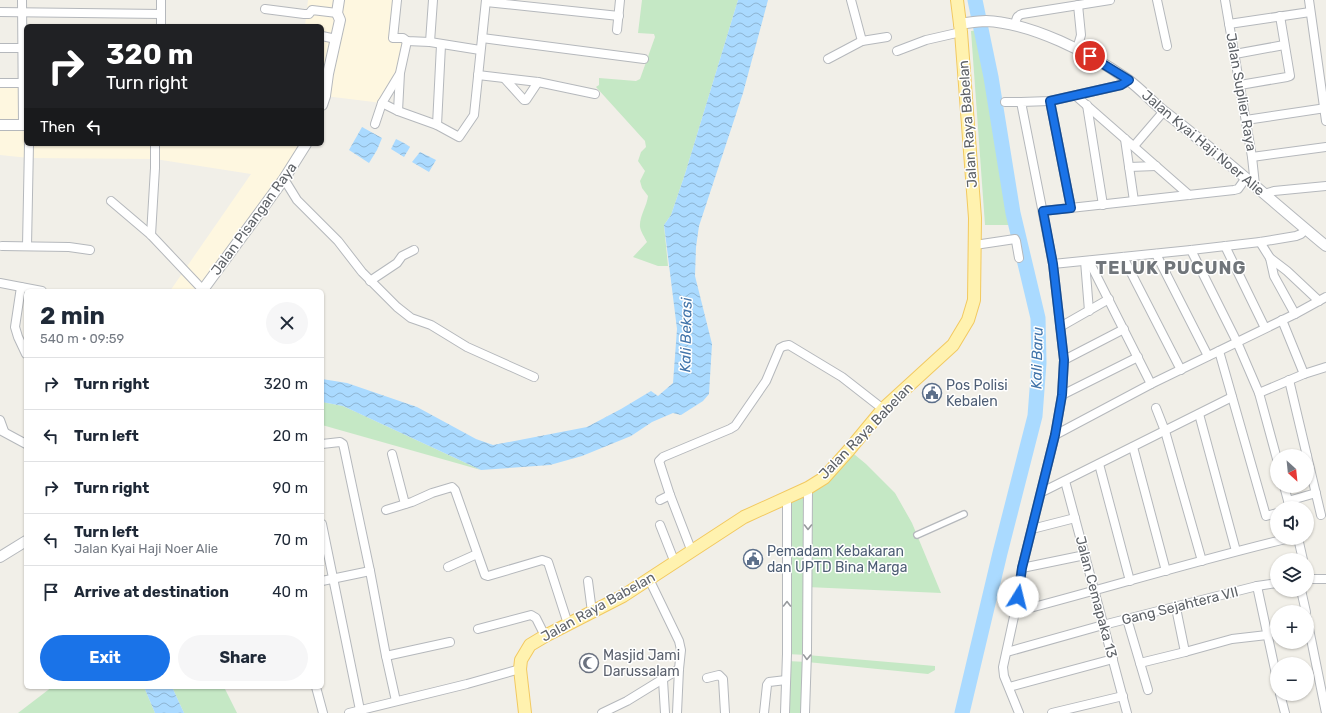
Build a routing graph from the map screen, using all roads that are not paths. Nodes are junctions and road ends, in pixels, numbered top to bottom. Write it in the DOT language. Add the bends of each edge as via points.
graph roads {
  1 [pos="22,0"];
  2 [pos="161,0"];
  3 [pos="339,0"];
  4 [pos="397,0"];
  5 [pos="433,0"];
  6 [pos="620,0"];
  7 [pos="851,0"];
  8 [pos="957,0"];
  9 [pos="1110,0"];
  10 [pos="1157,0"];
  11 [pos="1225,0"];
  12 [pos="1309,0"];
  13 [pos="486,1"];
  14 [pos="1078,5"];
  15 [pos="265,9"];
  16 [pos="0,12"];
  17 [pos="22,12"];
  18 [pos="1310,12"];
  19 [pos="337,13"];
  20 [pos="161,14"];
  21 [pos="619,16"];
  22 [pos="1280,16"];
  23 [pos="161,24"];
  24 [pos="1229,24"];
  25 [pos="1015,26"];
  26 [pos="960,28"];
  27 [pos="617,30"];
  28 [pos="324,36"];
  29 [pos="887,36"];
  30 [pos="482,38"];
  31 [pos="336,39"];
  32 [pos="408,41"];
  33 [pos="862,41"];
  34 [pos="430,42"];
  35 [pos="441,45"];
  36 [pos="1284,45"];
  37 [pos="1167,46"];
  38 [pos="0,48"];
  39 [pos="24,48"];
  40 [pos="1077,49"];
  41 [pos="480,50"];
  42 [pos="897,51"];
  43 [pos="1235,54"];
  44 [pos="644,59"];
  45 [pos="828,59"];
  46 [pos="400,73"];
  47 [pos="325,74"];
  48 [pos="478,75"];
  49 [pos="505,79"];
  50 [pos="1129,80"];
  51 [pos="538,82"];
  52 [pos="0,83"];
  53 [pos="24,83"];
  54 [pos="1240,85"];
  55 [pos="595,94"];
  56 [pos="1076,96"];
  57 [pos="324,99"];
  58 [pos="1050,101"];
  59 [pos="1005,102"];
  60 [pos="1021,102"];
  61 [pos="382,103"];
  62 [pos="1087,105"];
  63 [pos="1325,108"];
  64 [pos="398,111"];
  65 [pos="1164,111"];
  66 [pos="1246,120"];
  67 [pos="1326,121"];
  68 [pos="0,124"];
  69 [pos="375,124"];
  70 [pos="24,125"];
  71 [pos="437,126"];
  72 [pos="1125,139"];
  73 [pos="29,146"];
  74 [pos="155,146"];
  75 [pos="303,146"];
  76 [pos="1134,146"];
  77 [pos="1326,146"];
  78 [pos="1252,157"];
  79 [pos="1156,166"];
  80 [pos="1129,167"];
  81 [pos="1246,178"];
  82 [pos="284,179"];
  83 [pos="1255,185"];
  84 [pos="1326,186"];
  85 [pos="1264,194"];
  86 [pos="1189,195"];
  87 [pos="110,201"];
  88 [pos="1134,201"];
  89 [pos="1102,205"];
  90 [pos="1071,208"];
  91 [pos="1043,211"];
  92 [pos="1306,229"];
  93 [pos="151,235"];
  94 [pos="1260,242"];
  95 [pos="975,245"];
  96 [pos="2,246"];
  97 [pos="27,246"];
  98 [pos="1225,246"];
  99 [pos="1326,246"];
  100 [pos="90,250"];
  101 [pos="414,250"];
  102 [pos="1191,250"];
  103 [pos="1156,254"];
  104 [pos="1123,257"];
  105 [pos="1019,258"];
  106 [pos="1270,258"];
  107 [pos="1087,261"];
  108 [pos="1053,264"];
  109 [pos="370,281"];
  110 [pos="0,283"];
  111 [pos="21,286"];
  112 [pos="34,289"];
  113 [pos="201,289"];
  114 [pos="204,289"];
  115 [pos="1109,299"];
  116 [pos="1322,299"];
  117 [pos="1089,311"];
  118 [pos="1294,314"];
  119 [pos="1282,320"];
  120 [pos="1060,327"];
  121 [pos="1265,328"];
  122 [pos="1124,329"];
  123 [pos="1237,342"];
  124 [pos="24,350"];
  125 [pos="1219,351"];
  126 [pos="1208,356"];
  127 [pos="1138,357"];
  128 [pos="1064,360"];
  129 [pos="1326,367"];
  130 [pos="1181,370"];
  131 [pos="1304,374"];
  132 [pos="534,377"];
  133 [pos="1289,380"];
  134 [pos="1151,384"];
  135 [pos="1259,393"];
  136 [pos="1062,395"];
  137 [pos="1232,397"];
  138 [pos="1156,408"];
  139 [pos="883,409"];
  140 [pos="1199,414"];
  141 [pos="0,420"];
  142 [pos="2,430"];
  143 [pos="1165,431"];
  144 [pos="1055,435"];
  145 [pos="24,443"];
  146 [pos="324,444"];
  147 [pos="1133,447"];
  148 [pos="1274,449"];
  149 [pos="1305,449"];
  150 [pos="392,454"];
  151 [pos="1099,464"];
  152 [pos="1064,481"];
  153 [pos="1314,485"];
  154 [pos="808,488"];
  155 [pos="1042,492"];
  156 [pos="1316,493"];
  157 [pos="670,495"];
  158 [pos="787,498"];
  159 [pos="660,500"];
  160 [pos="1296,501"];
  161 [pos="405,504"];
  162 [pos="386,510"];
  163 [pos="964,514"];
  164 [pos="1270,515"];
  165 [pos="1321,516"];
  166 [pos="1075,518"];
  167 [pos="660,525"];
  168 [pos="1032,530"];
  169 [pos="324,534"];
  170 [pos="917,535"];
  171 [pos="24,542"];
  172 [pos="1270,543"];
  173 [pos="1236,551"];
  174 [pos="692,552"];
  175 [pos="477,554"];
  176 [pos="1084,555"];
  177 [pos="0,557"];
  178 [pos="1202,561"];
  179 [pos="674,562"];
  180 [pos="448,567"];
  181 [pos="1022,568"];
  182 [pos="370,571"];
  183 [pos="1166,571"];
  184 [pos="333,579"];
  185 [pos="648,579"];
  186 [pos="1314,579"];
  187 [pos="1326,579"];
  188 [pos="324,581"];
  189 [pos="588,581"];
  190 [pos="1130,581"];
  191 [pos="1270,584"];
  192 [pos="1257,586"];
  193 [pos="1094,591"];
  194 [pos="1176,608"];
  195 [pos="592,612"];
  196 [pos="1015,612"];
  197 [pos="1127,619"];
  198 [pos="568,624"];
  199 [pos="1104,625"];
  200 [pos="478,629"];
  201 [pos="1267,635"];
  202 [pos="545,636"];
  203 [pos="450,642"];
  204 [pos="1313,649"];
  205 [pos="1007,652"];
  206 [pos="1186,652"];
  207 [pos="386,656"];
  208 [pos="1272,657"];
  209 [pos="1113,659"];
  210 [pos="1140,663"];
  211 [pos="520,669"];
  212 [pos="679,669"];
  213 [pos="707,678"];
  214 [pos="663,680"];
  215 [pos="786,680"];
  216 [pos="1009,687"];
  217 [pos="316,689"];
  218 [pos="1148,690"];
  219 [pos="1122,696"];
  220 [pos="396,701"];
  221 [pos="1282,701"];
  222 [pos="360,710"];
  223 [pos="322,713"];
  224 [pos="349,713"];
  225 [pos="525,713"];
  226 [pos="602,713"];
  227 [pos="665,713"];
  228 [pos="673,713"];
  229 [pos="677,713"];
  230 [pos="725,713"];
  231 [pos="764,713"];
  232 [pos="785,713"];
  233 [pos="805,713"];
  234 [pos="1019,713"];
  235 [pos="1052,713"];
  236 [pos="1127,713"];
  237 [pos="1285,713"];
  238 [pos="1326,713"];
  1 -- 17 [label="street"];
  2 -- 20 [label="street"];
  3 -- 19 [label="street"];
  4 -- 32 [label="street" via="393,38"];
  5 -- 34 [label="street"];
  6 -- 21 [label="street"];
  7 -- 33 [label="street"];
  8 -- 26 [label="main road, Jalan Raya Babelan"];
  9 -- 14 [label="street"];
  10 -- 37 [label="street"];
  11 -- 24 [label="street, Jalan Suplier Raya"];
  12 -- 18 [label="street"];
  13 -- 21 [label="street"];
  13 -- 30 [label="street"];
  14 -- 25 [label="street" via="1022,14 1016,18"];
  14 -- 40 [label="street" via="1081,35"];
  15 -- 19 [label="street" via="304,14 309,14 312,10"];
  16 -- 17 [label="street"];
  17 -- 20 [label="street"];
  17 -- 39 [label="street"];
  18 -- 22 [label="street"];
  18 -- 63 [label="street"];
  19 -- 31 [label="street" via="340,20"];
  20 -- 23 [label="street"];
  21 -- 27 [label="street"];
  22 -- 24 [label="street"];
  22 -- 36 [label="street"];
  24 -- 43 [label="street, Jalan Suplier Raya"];
  25 -- 26 [label="street, Jalan Kyai Haji Noer Alie" via="985,21"];
  25 -- 40 [label="street, Jalan Kyai Haji Noer Alie" via="1041,33"];
  26 -- 42 [label="street"];
  26 -- 95 [label="main road, Jalan Raya Babelan"];
  28 -- 31 [label="street"];
  29 -- 33 [label="street"];
  30 -- 41 [label="street"];
  30 -- 44 [label="street"];
  31 -- 47 [label="street"];
  32 -- 34 [label="street"];
  32 -- 46 [label="street"];
  33 -- 45 [label="street"];
  34 -- 35 [label="street"];
  35 -- 41 [label="street"];
  35 -- 71 [label="street"];
  36 -- 43 [label="street"];
  36 -- 54 [label="street" via="1290,76"];
  38 -- 39 [label="street"];
  39 -- 53 [label="street"];
  40 -- 50 [label="street, Jalan Kyai Haji Noer Alie"];
  41 -- 48 [label="street"];
  43 -- 54 [label="street, Jalan Suplier Raya"];
  46 -- 61 [label="street"];
  46 -- 64 [label="street"];
  47 -- 57 [label="street"];
  48 -- 49 [label="street"];
  48 -- 71 [label="street" via="474,114 459,137"];
  49 -- 51 [label="street"];
  49 -- 51 [label="street" via="524,100"];
  50 -- 56 [label="street" via="1121,85"];
  50 -- 65 [label="street, Jalan Kyai Haji Noer Alie"];
  51 -- 55 [label="street"];
  52 -- 53 [label="street"];
  53 -- 70 [label="street"];
  54 -- 66 [label="street, Jalan Suplier Raya"];
  56 -- 58 [label="street"];
  56 -- 62 [label="street"];
  58 -- 60 [label="street"];
  58 -- 90 [label="street"];
  59 -- 60 [label="street"];
  60 -- 91 [label="street"];
  61 -- 64 [label="street"];
  61 -- 69 [label="street"];
  62 -- 72 [label="street"];
  62 -- 89 [label="street"];
  63 -- 66 [label="street"];
  63 -- 67 [label="street"];
  64 -- 71 [label="street"];
  65 -- 76 [label="street"];
  65 -- 81 [label="street, Jalan Kyai Haji Noer Alie"];
  66 -- 78 [label="street, Jalan Suplier Raya"];
  68 -- 70 [label="street"];
  72 -- 76 [label="street"];
  72 -- 80 [label="street"];
  73 -- 97 [label="street"];
  74 -- 93 [label="street"];
  75 -- 82 [label="street, Jalan Pisangan Raya"];
  76 -- 79 [label="street"];
  77 -- 78 [label="street"];
  78 -- 83 [label="street, Jalan Suplier Raya"];
  79 -- 80 [label="street"];
  79 -- 86 [label="street"];
  80 -- 88 [label="street"];
  81 -- 83 [label="street, Jalan Kyai Haji Noer Alie"];
  81 -- 86 [label="street" via="1238,189"];
  82 -- 109 [label="street" via="297,200 338,241"];
  82 -- 114 [label="street, Jalan Pisangan Raya"];
  83 -- 85 [label="street, Jalan Kyai Haji Noer Alie"];
  84 -- 85 [label="street"];
  85 -- 92 [label="street, Jalan Kyai Haji Noer Alie"];
  86 -- 88 [label="street"];
  87 -- 93 [label="street"];
  88 -- 89 [label="street"];
  89 -- 90 [label="street"];
  90 -- 91 [label="street"];
  91 -- 108 [label="street"];
  92 -- 94 [label="street" via="1296,236"];
  92 -- 99 [label="street, Jalan Kyai Haji Noer Alie"];
  93 -- 113 [label="street"];
  94 -- 98 [label="street"];
  94 -- 106 [label="street"];
  95 -- 105 [label="street" via="1015,239"];
  95 -- 139 [label="main road, Jalan Raya Babelan" via="974,300 968,320 953,345"];
  96 -- 97 [label="street"];
  97 -- 100 [label="street"];
  98 -- 102 [label="street"];
  98 -- 121 [label="street"];
  101 -- 109 [label="street" via="402,256 397,263"];
  102 -- 103 [label="street"];
  102 -- 123 [label="street"];
  103 -- 104 [label="street"];
  103 -- 126 [label="street"];
  104 -- 107 [label="street"];
  104 -- 130 [label="street"];
  106 -- 116 [label="street"];
  106 -- 118 [label="street" via="1274,276"];
  107 -- 108 [label="street"];
  107 -- 115 [label="street"];
  107 -- 117 [label="street"];
  108 -- 120 [label="street"];
  109 -- 132 [label="street" via="411,318 431,325 467,347"];
  110 -- 111 [label="street"];
  111 -- 112 [label="street"];
  111 -- 124 [label="street" via="15,326"];
  115 -- 117 [label="street"];
  115 -- 122 [label="street"];
  116 -- 118 [label="street"];
  117 -- 120 [label="street"];
  118 -- 119 [label="street"];
  119 -- 121 [label="street"];
  119 -- 131 [label="street"];
  120 -- 128 [label="street"];
  121 -- 123 [label="street"];
  122 -- 127 [label="street"];
  122 -- 128 [label="street"];
  123 -- 125 [label="street"];
  123 -- 135 [label="street"];
  125 -- 126 [label="street"];
  125 -- 137 [label="street"];
  126 -- 130 [label="street"];
  127 -- 134 [label="street"];
  127 -- 136 [label="street"];
  128 -- 136 [label="street"];
  129 -- 131 [label="street"];
  130 -- 134 [label="street"];
  131 -- 133 [label="street"];
  133 -- 135 [label="street"];
  133 -- 149 [label="street"];
  134 -- 144 [label="street"];
  135 -- 148 [label="street"];
  136 -- 144 [label="street"];
  137 -- 140 [label="street"];
  137 -- 164 [label="street" via="1266,516"];
  138 -- 143 [label="street"];
  139 -- 154 [label="main road, Jalan Raya Babelan" via="824,478"];
  139 -- 157 [label="street" via="832,371 789,345 784,346 780,348 766,381 735,426 663,457 660,465"];
  140 -- 143 [label="street"];
  140 -- 173 [label="street"];
  141 -- 142 [label="street"];
  142 -- 145 [label="street"];
  143 -- 147 [label="street"];
  143 -- 178 [label="street"];
  144 -- 155 [label="street"];
  146 -- 182 [label="street" via="340,442 344,445"];
  147 -- 151 [label="street"];
  147 -- 183 [label="street"];
  150 -- 161 [label="street"];
  151 -- 152 [label="street"];
  151 -- 190 [label="street"];
  152 -- 155 [label="street"];
  152 -- 166 [label="street, Jalan Cemapaka 13"];
  153 -- 156 [label="street"];
  154 -- 158 [label="main road, Jalan Raya Babelan"];
  154 -- 233 [label="street, one-way"];
  155 -- 168 [label="street"];
  156 -- 160 [label="street"];
  156 -- 165 [label="street"];
  157 -- 159 [label="street"];
  157 -- 174 [label="street"];
  158 -- 174 [label="main road, Jalan Raya Babelan" via="744,517"];
  215 -- 158 [label="street, one-way"];
  161 -- 162 [label="street"];
  161 -- 175 [label="street" via="452,487"];
  163 -- 170 [label="street"];
  166 -- 168 [label="street"];
  166 -- 176 [label="street, Jalan Cemapaka 13"];
  167 -- 179 [label="street"];
  168 -- 181 [label="street"];
  169 -- 184 [label="street"];
  171 -- 177 [label="street"];
  172 -- 173 [label="street"];
  173 -- 178 [label="street"];
  174 -- 179 [label="main road, Jalan Raya Babelan"];
  175 -- 180 [label="street"];
  175 -- 198 [label="street" via="484,575 488,576 542,560 548,562"];
  176 -- 181 [label="street"];
  176 -- 193 [label="street, Jalan Cemapaka 13"];
  178 -- 183 [label="street"];
  179 -- 185 [label="main road, Jalan Raya Babelan"];
  181 -- 196 [label="street"];
  182 -- 184 [label="street"];
  182 -- 207 [label="street"];
  183 -- 190 [label="street"];
  184 -- 188 [label="street"];
  184 -- 222 [label="street"];
  185 -- 195 [label="main road, Jalan Raya Babelan"];
  185 -- 212 [label="street" via="679,641"];
  186 -- 187 [label="street"];
  189 -- 195 [label="street"];
  190 -- 193 [label="street"];
  191 -- 192 [label="street, Gang Sejahtera VII"];
  192 -- 194 [label="street, Gang Sejahtera VII"];
  192 -- 201 [label="street"];
  193 -- 196 [label="street"];
  193 -- 199 [label="street, Jalan Cemapaka 13"];
  194 -- 197 [label="street, Gang Sejahtera VII"];
  194 -- 206 [label="street"];
  195 -- 198 [label="main road, Jalan Raya Babelan"];
  196 -- 205 [label="street"];
  197 -- 199 [label="street, Gang Sejahtera VII"];
  197 -- 210 [label="street"];
  198 -- 202 [label="main road, Jalan Raya Babelan"];
  199 -- 205 [label="street, Gang Sejahtera VII"];
  199 -- 209 [label="street, Jalan Cemapaka 13"];
  200 -- 202 [label="street" via="531,615 536,618"];
  201 -- 206 [label="street" via="1232,639"];
  201 -- 208 [label="street"];
  202 -- 211 [label="main road, Jalan Raya Babelan" via="530,645 521,660"];
  203 -- 207 [label="street"];
  204 -- 238 [label="street"];
  205 -- 216 [label="street" via="1003,671"];
  206 -- 210 [label="street"];
  207 -- 220 [label="street"];
  209 -- 216 [label="street"];
  209 -- 219 [label="street, Jalan Cemapaka 13"];
  210 -- 218 [label="street"];
  211 -- 220 [label="street"];
  211 -- 225 [label="main road, Jalan Raya Babelan"];
  212 -- 214 [label="street"];
  212 -- 229 [label="street"];
  213 -- 230 [label="street" via="719,675 723,679"];
  214 -- 226 [label="street"];
  214 -- 227 [label="street"];
  215 -- 231 [label="street" via="769,682"];
  215 -- 232 [label="street"];
  216 -- 234 [label="street"];
  217 -- 223 [label="street"];
  219 -- 235 [label="street"];
  219 -- 236 [label="street, Jalan Cemapaka 13"];
  220 -- 222 [label="street"];
  221 -- 237 [label="street"];
  222 -- 224 [label="street"];
  228 -- 229 [label="street"];
}
